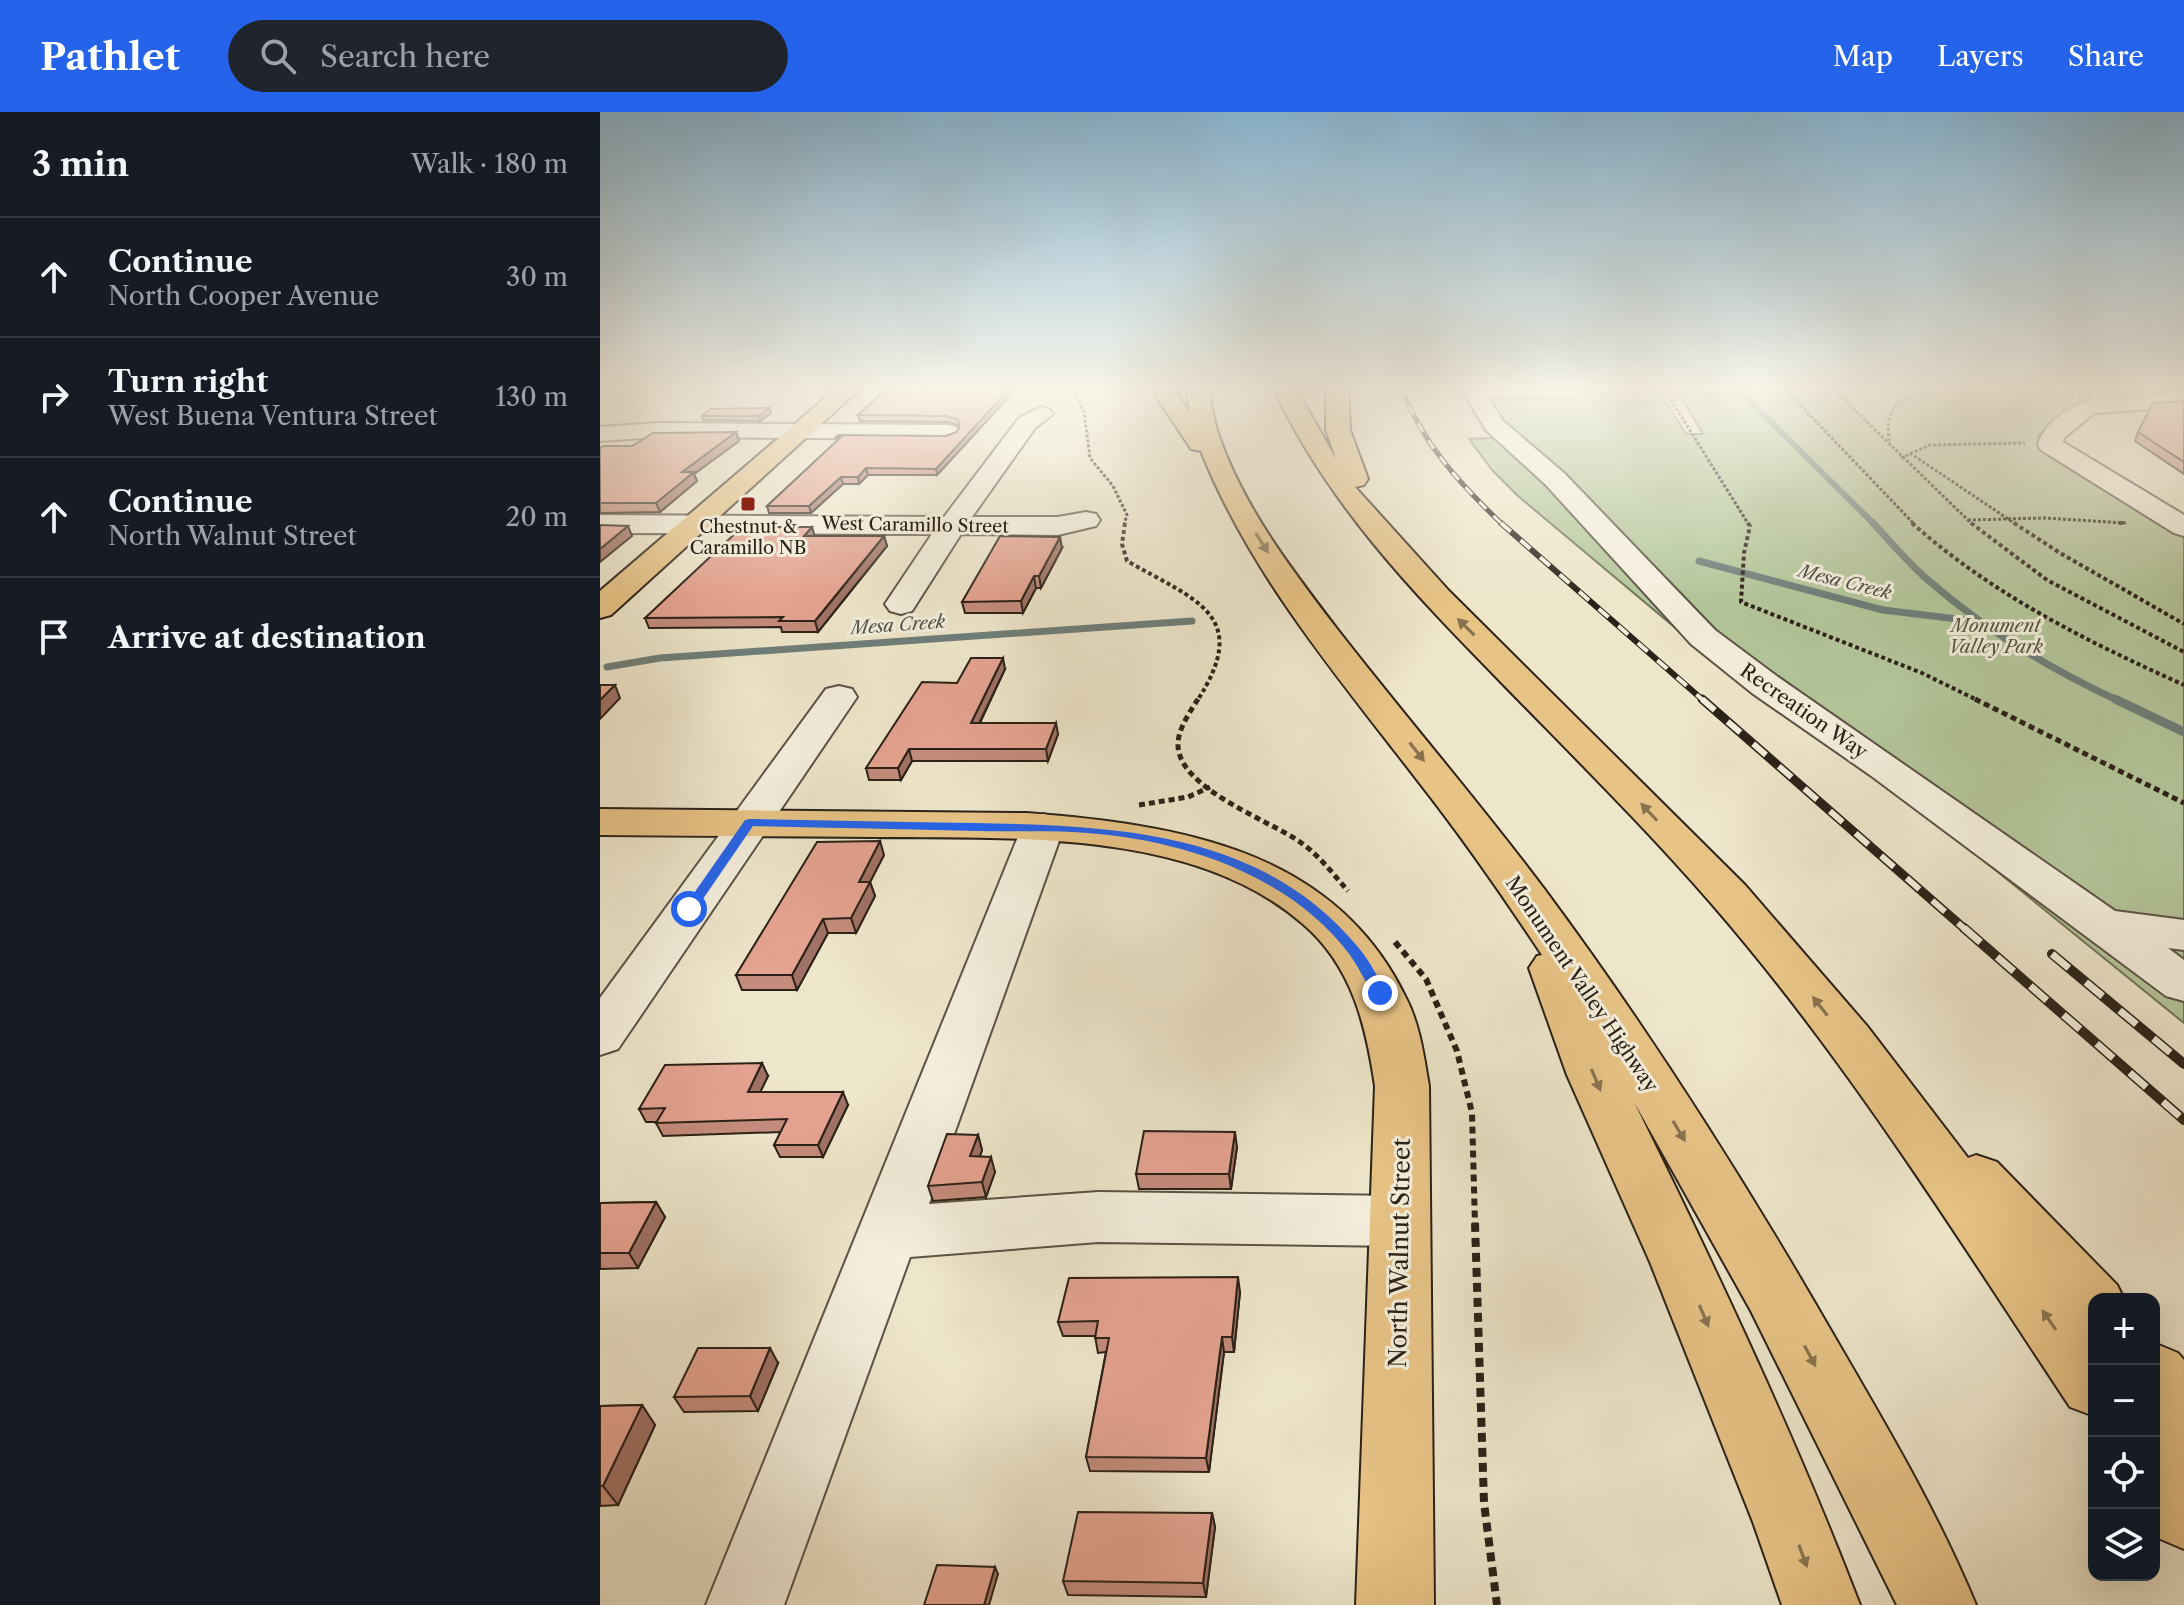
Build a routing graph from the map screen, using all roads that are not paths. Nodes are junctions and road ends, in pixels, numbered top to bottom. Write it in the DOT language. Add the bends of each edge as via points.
graph roads {
  1 [pos="772,457"];
  2 [pos="1002,457"];
  3 [pos="1210,457"];
  4 [pos="1216,457"];
  5 [pos="1322,457"];
  6 [pos="1347,457"];
  7 [pos="1530,457"];
  8 [pos="2069,457"];
  9 [pos="1223,475"];
  10 [pos="1086,520"];
  11 [pos="2175,521"];
  12 [pos="696,523"];
  13 [pos="600,524"];
  14 [pos="953,524"];
  15 [pos="1371,527"];
  16 [pos="901,604"];
  17 [pos="600,608"];
  18 [pos="839,697"];
  19 [pos="600,822"];
  20 [pos="750,823"];
  21 [pos="1043,827"];
  22 [pos="1530,902"];
  23 [pos="2102,925"];
  24 [pos="2184,935"];
  25 [pos="2184,984"];
  26 [pos="600,1036"];
  27 [pos="1869,1068"];
  28 [pos="1400,1221"];
  29 [pos="888,1233"];
  30 [pos="2088,1299"];
  31 [pos="2088,1376"];
  32 [pos="2160,1383"];
  33 [pos="2184,1414"];
  34 [pos="2160,1478"];
  35 [pos="2184,1512"];
  36 [pos="745,1605"];
  37 [pos="1395,1605"];
  38 [pos="1821,1605"];
  39 [pos="1937,1605"];
  1 -- 12 [label="main road"];
  2 -- 14 [label="street"];
  3 -- 9 [label="main road"];
  4 -- 9 [label="main road, Monument Valley Highway"];
  5 -- 15 [label="main road"];
  6 -- 15 [label="main road"];
  7 -- 23 [label="street, Recreation Way" via="1703,637"];
  8 -- 11 [label="street"];
  9 -- 22 [label="main road, Monument Valley Highway, one-way" via="1261,543 1326,635"];
  10 -- 14 [label="street, West Caramillo Street" via="1058,526"];
  12 -- 13 [label="street, West Caramillo Street"];
  12 -- 14 [label="street, West Caramillo Street"];
  12 -- 17 [label="main road"];
  14 -- 16 [label="street"];
  27 -- 15 [label="main road, one-way" via="1760,930"];
  18 -- 20 [label="street"];
  19 -- 20 [label="main road, North Walnut Street"];
  20 -- 21 [label="main road, North Walnut Street"];
  20 -- 26 [label="street"];
  21 -- 28 [label="main road, North Walnut Street" via="1144,837 1198,850 1258,874 1327,921 1380,993 1394,1033 1402,1086"];
  21 -- 29 [label="street"];
  22 -- 38 [label="main road, one-way" via="1594,1075 1687,1276"];
  22 -- 39 [label="main road, Monument Valley Highway, one-way" via="1630,1051 1792,1322"];
  23 -- 24 [label="street"];
  23 -- 25 [label="street, Recreation Way"];
  27 -- 30 [label="main road"];
  31 -- 27 [label="main road, one-way"];
  28 -- 29 [label="street" via="1098,1217"];
  28 -- 37 [label="main road, North Walnut Street"];
  29 -- 36 [label="street"];
  32 -- 33 [label="main road"];
  34 -- 35 [label="main road"];
}
